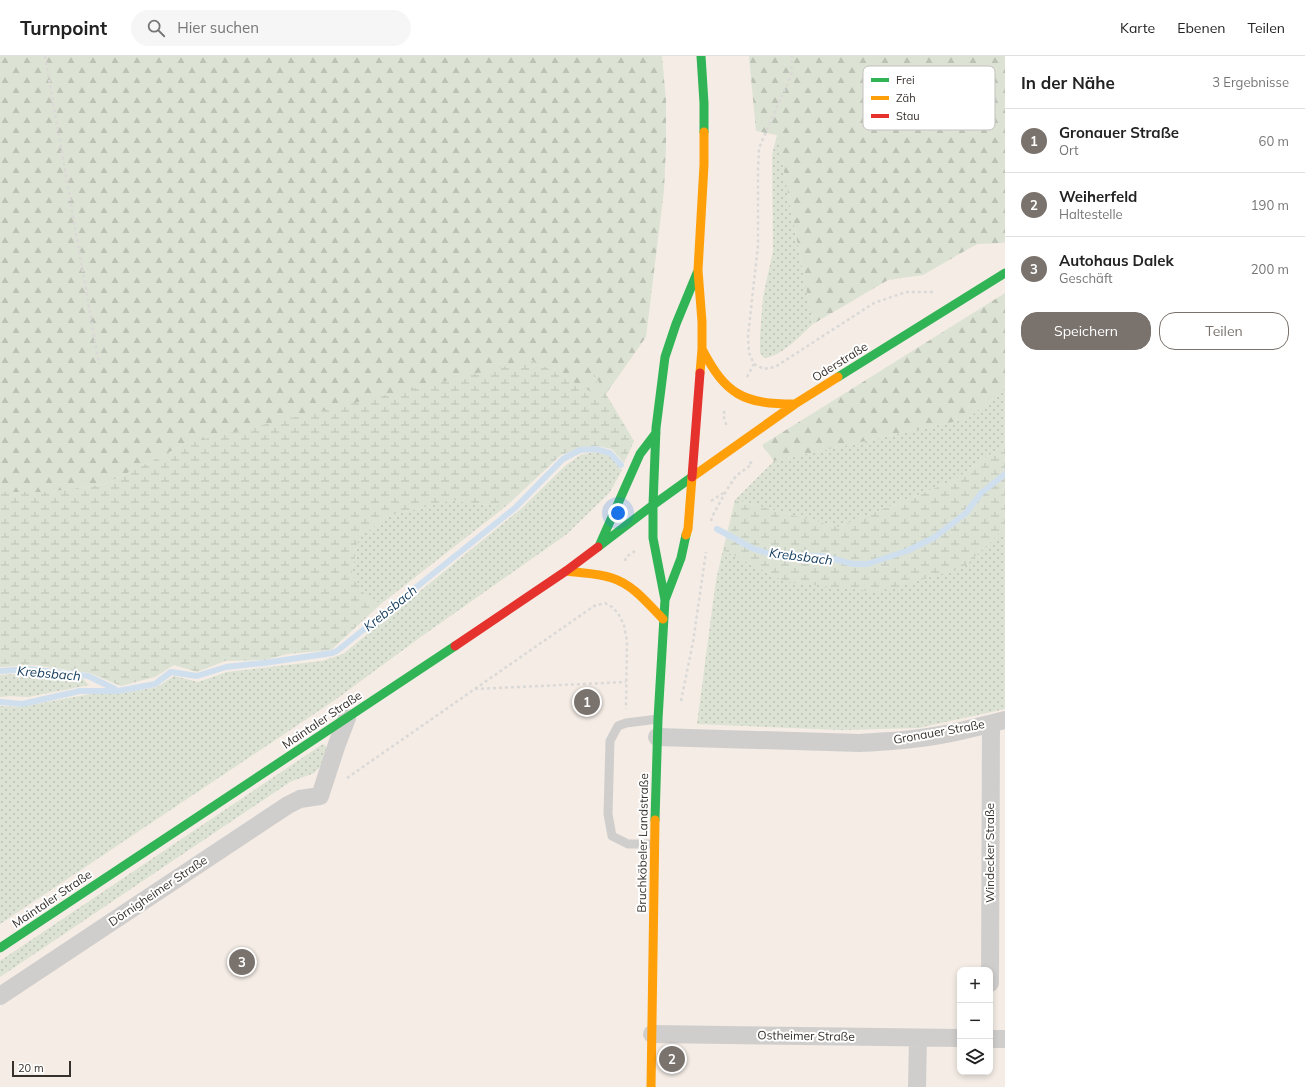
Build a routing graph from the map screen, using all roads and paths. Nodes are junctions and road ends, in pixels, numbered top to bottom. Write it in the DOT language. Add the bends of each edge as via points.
graph roads {
  1 [pos="45,56"];
  2 [pos="701,56"];
  3 [pos="792,56"];
  4 [pos="698,270"];
  5 [pos="1005,273"];
  6 [pos="936,292"];
  7 [pos="702,349"];
  8 [pos="100,364"];
  9 [pos="754,364"];
  10 [pos="736,395"];
  11 [pos="796,404"];
  12 [pos="656,433"];
  13 [pos="737,444"];
  14 [pos="692,477"];
  15 [pos="653,505"];
  16 [pos="711,524"];
  17 [pos="600,545"];
  18 [pos="706,550"];
  19 [pos="566,571"];
  20 [pos="665,600"];
  21 [pos="663,619"];
  22 [pos="626,682"];
  23 [pos="475,689"];
  24 [pos="680,708"];
  25 [pos="347,718"];
  26 [pos="658,719"];
  27 [pos="998,722"];
  28 [pos="626,723"];
  29 [pos="657,737"];
  30 [pos="342,781"];
  31 [pos="654,844"];
  32 [pos="0,948"];
  33 [pos="990,967"];
  34 [pos="0,996"];
  35 [pos="652,1034"];
  36 [pos="918,1038"];
  37 [pos="957,1038"];
  38 [pos="993,1039"];
  39 [pos="1005,1039"];
  40 [pos="651,1087"];
  41 [pos="917,1087"];
  1 -- 8 [label="path"];
  2 -- 4 [label="main road" via="704,165"];
  3 -- 9 [label="path" via="791,75 759,148 758,245 748,336 749,353"];
  4 -- 7 [label="main road, Bruchköbeler Landstraße"];
  4 -- 12 [label="main road, Bruchköbeler Landstraße" via="665,357"];
  5 -- 11 [label="main road, Oderstraße"];
  6 -- 9 [label="path" via="906,292 874,303 775,367 764,369"];
  7 -- 10 [label="main road" via="719,379"];
  7 -- 14 [label="main road, Bruchköbeler Landstraße"];
  9 -- 10 [label="path"];
  10 -- 11 [label="main road" via="767,404"];
  10 -- 13 [label="path" via="723,414 725,425"];
  11 -- 13 [label="main road, Oderstraße"];
  12 -- 15 [label="main road, Bruchköbeler Landstraße"];
  12 -- 17 [label="main road" via="640,454"];
  13 -- 14 [label="main road, Oderstraße"];
  13 -- 16 [label="path" via="752,464 736,476 712,517"];
  14 -- 15 [label="main road, Oderstraße"];
  14 -- 20 [label="main road, Bruchköbeler Landstraße" via="688,529 681,558"];
  15 -- 17 [label="main road, Maintaler Straße"];
  15 -- 20 [label="main road, Bruchköbeler Landstraße" via="653,538"];
  17 -- 19 [label="main road, Maintaler Straße"];
  18 -- 24 [label="path" via="693,642"];
  19 -- 21 [label="main road" via="618,580 635,590"];
  19 -- 25 [label="main road, Maintaler Straße"];
  20 -- 21 [label="main road, Bruchköbeler Landstraße"];
  21 -- 26 [label="main road, Bruchköbeler Landstraße"];
  22 -- 23 [label="path"];
  22 -- 23 [label="path" via="627,640 624,625 618,613 606,603 594,606"];
  22 -- 28 [label="path"];
  23 -- 30 [label="path"];
  25 -- 32 [label="main road, Maintaler Straße"];
  25 -- 34 [label="street, Dörnigheimer Straße" via="320,796 288,804"];
  26 -- 28 [label="lane"];
  26 -- 29 [label="main road, Bruchköbeler Landstraße"];
  27 -- 29 [label="street, Gronauer Straße" via="913,739 860,743"];
  27 -- 33 [label="street, Windecker Straße"];
  28 -- 31 [label="lane" via="618,726 610,741 608,814 612,836 628,844"];
  29 -- 31 [label="main road, Bruchköbeler Landstraße"];
  31 -- 35 [label="main road, Bruchköbeler Landstraße"];
  35 -- 36 [label="street, Ostheimer Straße"];
  35 -- 40 [label="main road, Bruchköbeler Landstraße"];
  36 -- 37 [label="street, Ostheimer Straße"];
  36 -- 41 [label="street"];
  38 -- 39 [label="street"];
}
